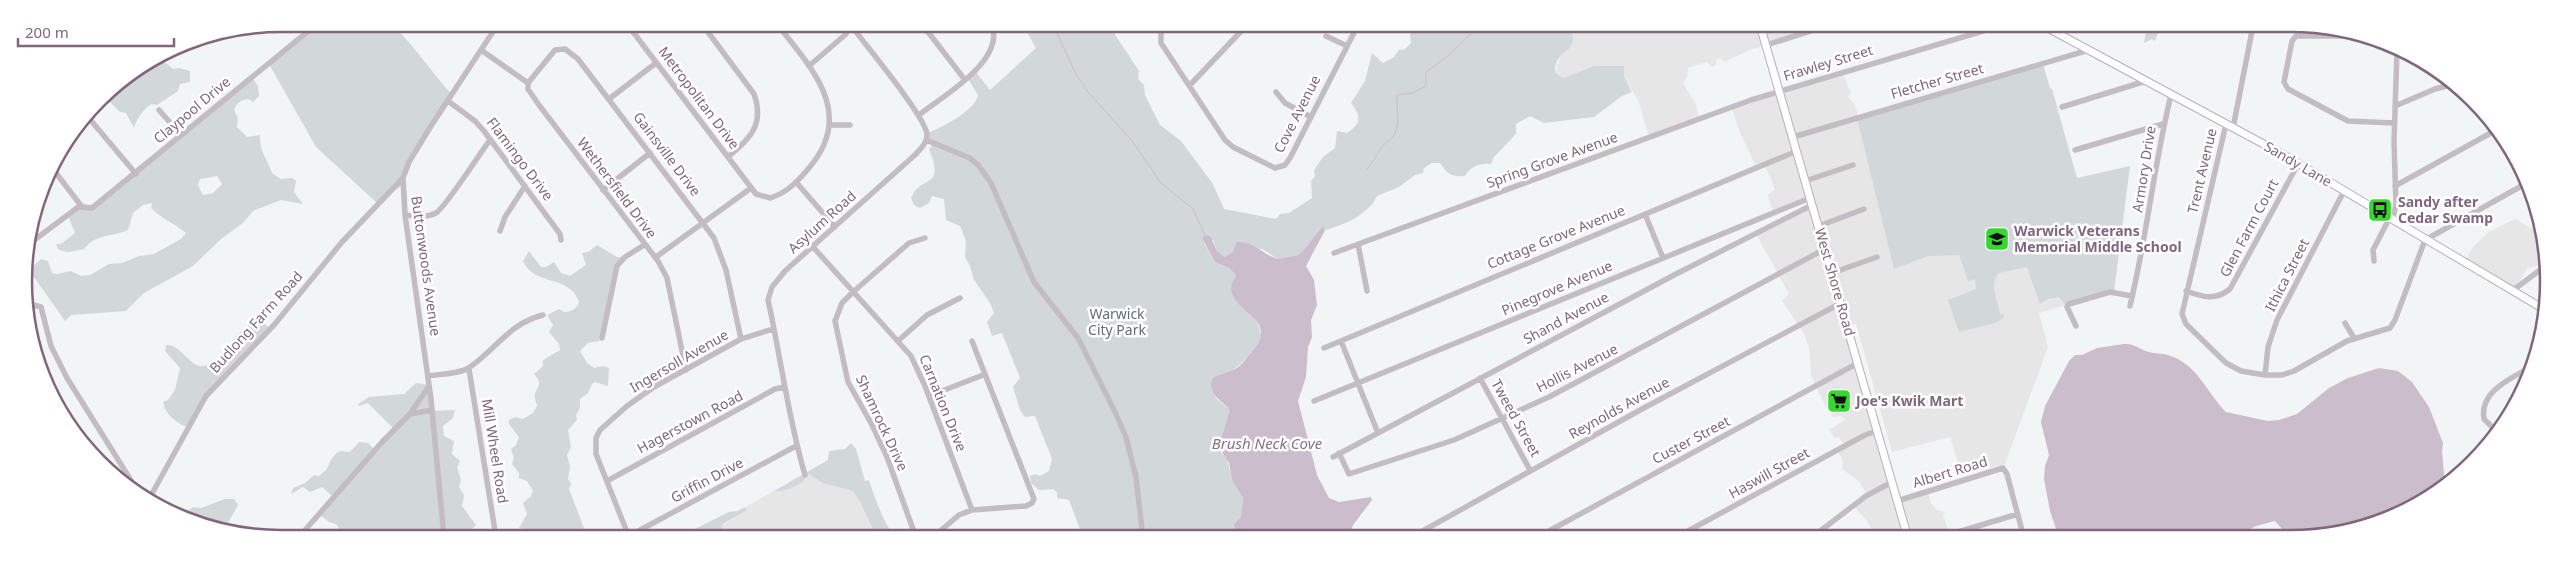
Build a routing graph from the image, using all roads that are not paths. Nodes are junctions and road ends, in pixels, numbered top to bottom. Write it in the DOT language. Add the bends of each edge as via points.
graph roads {
  1 [pos="307,32"];
  2 [pos="493,32"];
  3 [pos="633,32"];
  4 [pos="708,32"];
  5 [pos="783,32"];
  6 [pos="847,32"];
  7 [pos="856,32"];
  8 [pos="928,32"];
  9 [pos="994,32"];
  10 [pos="1161,32"];
  11 [pos="1240,32"];
  12 [pos="1354,32"];
  13 [pos="1762,32"];
  14 [pos="1808,32"];
  15 [pos="1980,32"];
  16 [pos="2055,32"];
  17 [pos="2252,32"];
  18 [pos="1326,36"];
  19 [pos="2332,36"];
  20 [pos="1766,45"];
  21 [pos="1347,46"];
  22 [pos="481,50"];
  23 [pos="2089,50"];
  24 [pos="2396,55"];
  25 [pos="656,63"];
  26 [pos="809,66"];
  27 [pos="965,80"];
  28 [pos="2146,81"];
  29 [pos="528,83"];
  30 [pos="1190,85"];
  31 [pos="2447,87"];
  32 [pos="1779,91"];
  33 [pos="1276,92"];
  34 [pos="2171,95"];
  35 [pos="609,99"];
  36 [pos="448,101"];
  37 [pos="2395,106"];
  38 [pos="2062,107"];
  39 [pos="159,110"];
  40 [pos="919,116"];
  41 [pos="1309,116"];
  42 [pos="91,121"];
  43 [pos="2394,123"];
  44 [pos="2163,124"];
  45 [pos="829,125"];
  46 [pos="850,125"];
  47 [pos="2229,126"];
  48 [pos="2491,133"];
  49 [pos="181,135"];
  50 [pos="1793,138"];
  51 [pos="490,140"];
  52 [pos="926,140"];
  53 [pos="2075,150"];
  54 [pos="1797,151"];
  55 [pos="650,153"];
  56 [pos="728,156"];
  57 [pos="2298,164"];
  58 [pos="1853,165"];
  59 [pos="57,174"];
  60 [pos="136,174"];
  61 [pos="403,178"];
  62 [pos="1805,181"];
  63 [pos="796,182"];
  64 [pos="525,186"];
  65 [pos="2395,186"];
  66 [pos="2522,186"];
  67 [pos="751,188"];
  68 [pos="603,190"];
  69 [pos="2344,191"];
  70 [pos="1811,202"];
  71 [pos="81,206"];
  72 [pos="1864,209"];
  73 [pos="1645,214"];
  74 [pos="405,215"];
  75 [pos="2392,218"];
  76 [pos="704,222"];
  77 [pos="1819,226"];
  78 [pos="835,227"];
  79 [pos="500,230"];
  80 [pos="925,238"];
  81 [pos="36,239"];
  82 [pos="561,240"];
  83 [pos="2425,240"];
  84 [pos="644,244"];
  85 [pos="1358,244"];
  86 [pos="814,248"];
  87 [pos="1825,249"];
  88 [pos="1334,253"];
  89 [pos="656,257"];
  90 [pos="1877,257"];
  91 [pos="1663,258"];
  92 [pos="2374,261"];
  93 [pos="2540,270"];
  94 [pos="1832,273"];
  95 [pos="2186,291"];
  96 [pos="2512,291"];
  97 [pos="853,292"];
  98 [pos="1368,292"];
  99 [pos="2132,296"];
  100 [pos="960,298"];
  101 [pos="1841,303"];
  102 [pos="34,305"];
  103 [pos="2130,306"];
  104 [pos="2539,306"];
  105 [pos="543,315"];
  106 [pos="2345,323"];
  107 [pos="2076,326"];
  108 [pos="773,329"];
  109 [pos="602,338"];
  110 [pos="2354,338"];
  111 [pos="741,339"];
  112 [pos="898,341"];
  113 [pos="972,341"];
  114 [pos="1341,341"];
  115 [pos="1324,348"];
  116 [pos="1858,363"];
  117 [pos="469,369"];
  118 [pos="686,370"];
  119 [pos="2524,371"];
  120 [pos="983,375"];
  121 [pos="2265,375"];
  122 [pos="428,376"];
  123 [pos="1480,378"];
  124 [pos="1357,382"];
  125 [pos="429,386"];
  126 [pos="785,387"];
  127 [pos="929,396"];
  128 [pos="1314,401"];
  129 [pos="432,410"];
  130 [pos="410,414"];
  131 [pos="1502,418"];
  132 [pos="2493,428"];
  133 [pos="1877,430"];
  134 [pos="1378,433"];
  135 [pos="796,446"];
  136 [pos="1339,453"];
  137 [pos="1333,457"];
  138 [pos="1530,470"];
  139 [pos="805,475"];
  140 [pos="130,479"];
  141 [pos="607,481"];
  142 [pos="1892,482"];
  143 [pos="152,494"];
  144 [pos="1897,501"];
  145 [pos="972,510"];
  146 [pos="2018,514"];
  147 [pos="1554,528"];
  148 [pos="305,530"];
  149 [pos="443,530"];
  150 [pos="495,530"];
  151 [pos="626,530"];
  152 [pos="642,530"];
  153 [pos="914,530"];
  154 [pos="941,530"];
  155 [pos="1142,530"];
  156 [pos="1425,530"];
  157 [pos="1550,530"];
  158 [pos="1690,530"];
  159 [pos="1821,530"];
  160 [pos="1906,530"];
  161 [pos="1965,530"];
  162 [pos="2022,530"];
  1 -- 49 [label="street, Claypool Drive"];
  2 -- 22 [label="street, Buttonwoods Avenue"];
  3 -- 25 [label="street, Metropolitan Drive"];
  4 -- 56 [label="street" via="754,94 759,111 750,136"];
  5 -- 26 [label="street"];
  6 -- 26 [label="street"];
  7 -- 40 [label="street"];
  8 -- 27 [label="street"];
  9 -- 27 [label="street" via="992,49"];
  10 -- 30 [label="street, Cove Avenue" via="1161,43"];
  11 -- 30 [label="street"];
  12 -- 21 [label="street, Cove Avenue"];
  13 -- 20 [label="main road, West Shore Road"];
  14 -- 20 [label="street"];
  15 -- 32 [label="street, Frawley Street"];
  16 -- 23 [label="main road, Sandy Lane"];
  17 -- 47 [label="street, Trent Avenue"];
  18 -- 21 [label="street"];
  19 -- 43 [label="street" via="2296,36 2292,41 2284,82 2288,88 2348,121"];
  20 -- 32 [label="main road, West Shore Road"];
  21 -- 41 [label="street, Cove Avenue"];
  22 -- 29 [label="street, Wethersfield Drive"];
  22 -- 36 [label="street, Buttonwoods Avenue"];
  23 -- 28 [label="main road, Sandy Lane"];
  23 -- 50 [label="street, Fletcher Street"];
  24 -- 37 [label="street"];
  25 -- 35 [label="street"];
  25 -- 56 [label="street, Metropolitan Drive"];
  26 -- 45 [label="street" via="823,88 830,115"];
  27 -- 40 [label="street"];
  28 -- 34 [label="main road, Sandy Lane"];
  28 -- 38 [label="street"];
  29 -- 35 [label="street, Gainsville Drive" via="550,54 565,49 578,59"];
  29 -- 68 [label="street, Wethersfield Drive" via="528,89 539,105"];
  30 -- 41 [label="street, Cove Avenue" via="1225,140 1275,168 1285,165 1290,158"];
  31 -- 37 [label="street"];
  32 -- 50 [label="main road, West Shore Road"];
  32 -- 85 [label="street, Spring Grove Avenue"];
  33 -- 41 [label="street" via="1285,103"];
  34 -- 44 [label="street, Armory Drive"];
  34 -- 47 [label="main road, Sandy Lane"];
  35 -- 55 [label="street, Gainsville Drive"];
  36 -- 51 [label="street, Flamingo Drive" via="475,121"];
  36 -- 61 [label="street, Buttonwoods Avenue" via="409,162"];
  37 -- 43 [label="street"];
  39 -- 49 [label="street"];
  40 -- 52 [label="street" via="925,125"];
  42 -- 60 [label="street"];
  43 -- 65 [label="street"];
  44 -- 53 [label="street"];
  44 -- 99 [label="street, Armory Drive"];
  45 -- 46 [label="street"];
  45 -- 63 [label="street" via="828,136 817,159"];
  47 -- 57 [label="main road, Sandy Lane"];
  47 -- 95 [label="street, Trent Avenue"];
  48 -- 65 [label="street"];
  49 -- 60 [label="street, Claypool Drive"];
  50 -- 54 [label="main road, West Shore Road"];
  51 -- 64 [label="street, Flamingo Drive"];
  51 -- 74 [label="street" via="443,207 424,216"];
  52 -- 78 [label="street, Asylum Road" via="916,154"];
  52 -- 155 [label="street" via="970,158 978,165 990,183 1034,282 1078,338 1126,437 1136,477"];
  54 -- 62 [label="main road, West Shore Road"];
  54 -- 73 [label="street, Cottage Grove Avenue"];
  55 -- 68 [label="street"];
  55 -- 76 [label="street, Gainsville Drive"];
  56 -- 67 [label="street, Metropolitan Drive"];
  57 -- 69 [label="main road, Sandy Lane"];
  57 -- 95 [label="street, Glen Farm Court" via="2230,289 2215,298"];
  58 -- 62 [label="street"];
  59 -- 71 [label="street"];
  60 -- 71 [label="street, Claypool Drive" via="92,208"];
  61 -- 74 [label="street, Buttonwoods Avenue"];
  61 -- 143 [label="street, Budlong Farm Road" via="342,242 274,325 206,396"];
  62 -- 70 [label="main road, West Shore Road"];
  63 -- 67 [label="street" via="770,198 756,194"];
  63 -- 78 [label="street"];
  64 -- 79 [label="street" via="504,217"];
  64 -- 82 [label="street, Flamingo Drive"];
  65 -- 75 [label="street"];
  66 -- 83 [label="street"];
  67 -- 76 [label="street"];
  68 -- 84 [label="street, Wethersfield Drive"];
  69 -- 75 [label="main road, Sandy Lane"];
  69 -- 121 [label="street, Ithica Street" via="2277,320 2268,347"];
  70 -- 77 [label="main road, West Shore Road"];
  70 -- 91 [label="street, Pinegrove Avenue"];
  70 -- 123 [label="street, Shand Avenue"];
  71 -- 81 [label="street, Claypool Drive"];
  72 -- 77 [label="street"];
  73 -- 91 [label="street"];
  73 -- 114 [label="street, Cottage Grove Avenue"];
  74 -- 122 [label="street, Buttonwoods Avenue"];
  75 -- 83 [label="main road, Sandy Lane"];
  75 -- 92 [label="street" via="2373,250"];
  76 -- 89 [label="street"];
  76 -- 111 [label="street, Gainsville Drive" via="722,256"];
  77 -- 87 [label="main road, West Shore Road"];
  78 -- 86 [label="street, Asylum Road"];
  80 -- 97 [label="street, Shamrock Drive" via="909,244"];
  83 -- 96 [label="main road, Sandy Lane"];
  83 -- 110 [label="street, Trent Avenue" via="2392,326"];
  84 -- 89 [label="street, Wethersfield Drive"];
  84 -- 109 [label="street" via="617,266"];
  85 -- 88 [label="street, Spring Grove Avenue"];
  85 -- 98 [label="street"];
  86 -- 97 [label="street, Carnation Drive"];
  86 -- 108 [label="street, Asylum Road" via="785,271 772,287 768,300"];
  87 -- 94 [label="main road, West Shore Road"];
  87 -- 131 [label="street, Hollis Avenue" via="1609,366"];
  89 -- 118 [label="street, Wethersfield Drive" via="667,278"];
  90 -- 94 [label="street"];
  91 -- 124 [label="street, Pinegrove Avenue"];
  93 -- 96 [label="street"];
  94 -- 101 [label="main road, West Shore Road"];
  95 -- 121 [label="street, Trent Avenue" via="2182,314 2186,324 2226,363 2241,371"];
  96 -- 104 [label="main road, Sandy Lane"];
  97 -- 112 [label="street, Carnation Drive"];
  97 -- 153 [label="street, Shamrock Drive" via="842,303 835,321 841,359 851,391 887,457"];
  99 -- 103 [label="street, Armory Drive"];
  99 -- 107 [label="street" via="2110,292 2069,304 2067,307"];
  100 -- 112 [label="street" via="927,315"];
  101 -- 116 [label="main road, West Shore Road"];
  101 -- 138 [label="street, Reynolds Avenue"];
  102 -- 140 [label="street" via="41,307 51,346 67,378"];
  105 -- 117 [label="street" via="528,319 503,336"];
  106 -- 110 [label="street"];
  108 -- 111 [label="street, Ingersoll Avenue"];
  108 -- 126 [label="street, Asylum Road"];
  110 -- 121 [label="street, Trent Avenue" via="2299,370"];
  111 -- 118 [label="street, Ingersoll Avenue"];
  112 -- 127 [label="street, Carnation Drive" via="911,356"];
  113 -- 120 [label="street"];
  114 -- 115 [label="street, Cottage Grove Avenue"];
  114 -- 124 [label="street"];
  116 -- 133 [label="main road, West Shore Road"];
  116 -- 147 [label="street, Custer Street"];
  117 -- 122 [label="street"];
  117 -- 150 [label="street, Mill Wheel Road"];
  118 -- 141 [label="street, Ingersoll Avenue" via="643,394 600,430 595,450"];
  119 -- 132 [label="street" via="2503,383 2487,400 2484,419"];
  120 -- 127 [label="street"];
  120 -- 145 [label="street" via="1034,499 1026,506"];
  122 -- 125 [label="street, Buttonwoods Avenue"];
  123 -- 131 [label="street, Tweed Street"];
  123 -- 134 [label="street, Shand Avenue"];
  124 -- 128 [label="street, Pinegrove Avenue"];
  124 -- 134 [label="street"];
  125 -- 129 [label="street, Buttonwoods Avenue"];
  125 -- 130 [label="street"];
  126 -- 135 [label="street, Asylum Road"];
  126 -- 141 [label="street, Hagerstown Road" via="775,389"];
  127 -- 145 [label="street, Carnation Drive"];
  129 -- 130 [label="street"];
  129 -- 149 [label="street, Buttonwoods Avenue"];
  130 -- 148 [label="street"];
  131 -- 136 [label="street, Hollis Avenue" via="1454,440 1349,474"];
  131 -- 138 [label="street, Tweed Street"];
  133 -- 142 [label="main road, West Shore Road"];
  133 -- 158 [label="street, Haswill Street"];
  134 -- 136 [label="street, Shand Avenue"];
  135 -- 139 [label="street, Asylum Road"];
  135 -- 152 [label="street, Griffin Drive"];
  136 -- 137 [label="street, Shand Avenue"];
  138 -- 156 [label="street, Reynolds Avenue"];
  141 -- 151 [label="street, Ingersoll Avenue"];
  142 -- 144 [label="main road, West Shore Road"];
  142 -- 159 [label="street" via="1866,496"];
  144 -- 146 [label="street, Albert Road" via="2003,468"];
  144 -- 160 [label="main road, West Shore Road"];
  145 -- 154 [label="street" via="959,515"];
  146 -- 161 [label="street"];
  146 -- 162 [label="street"];
  147 -- 157 [label="street, Custer Street"];
}
